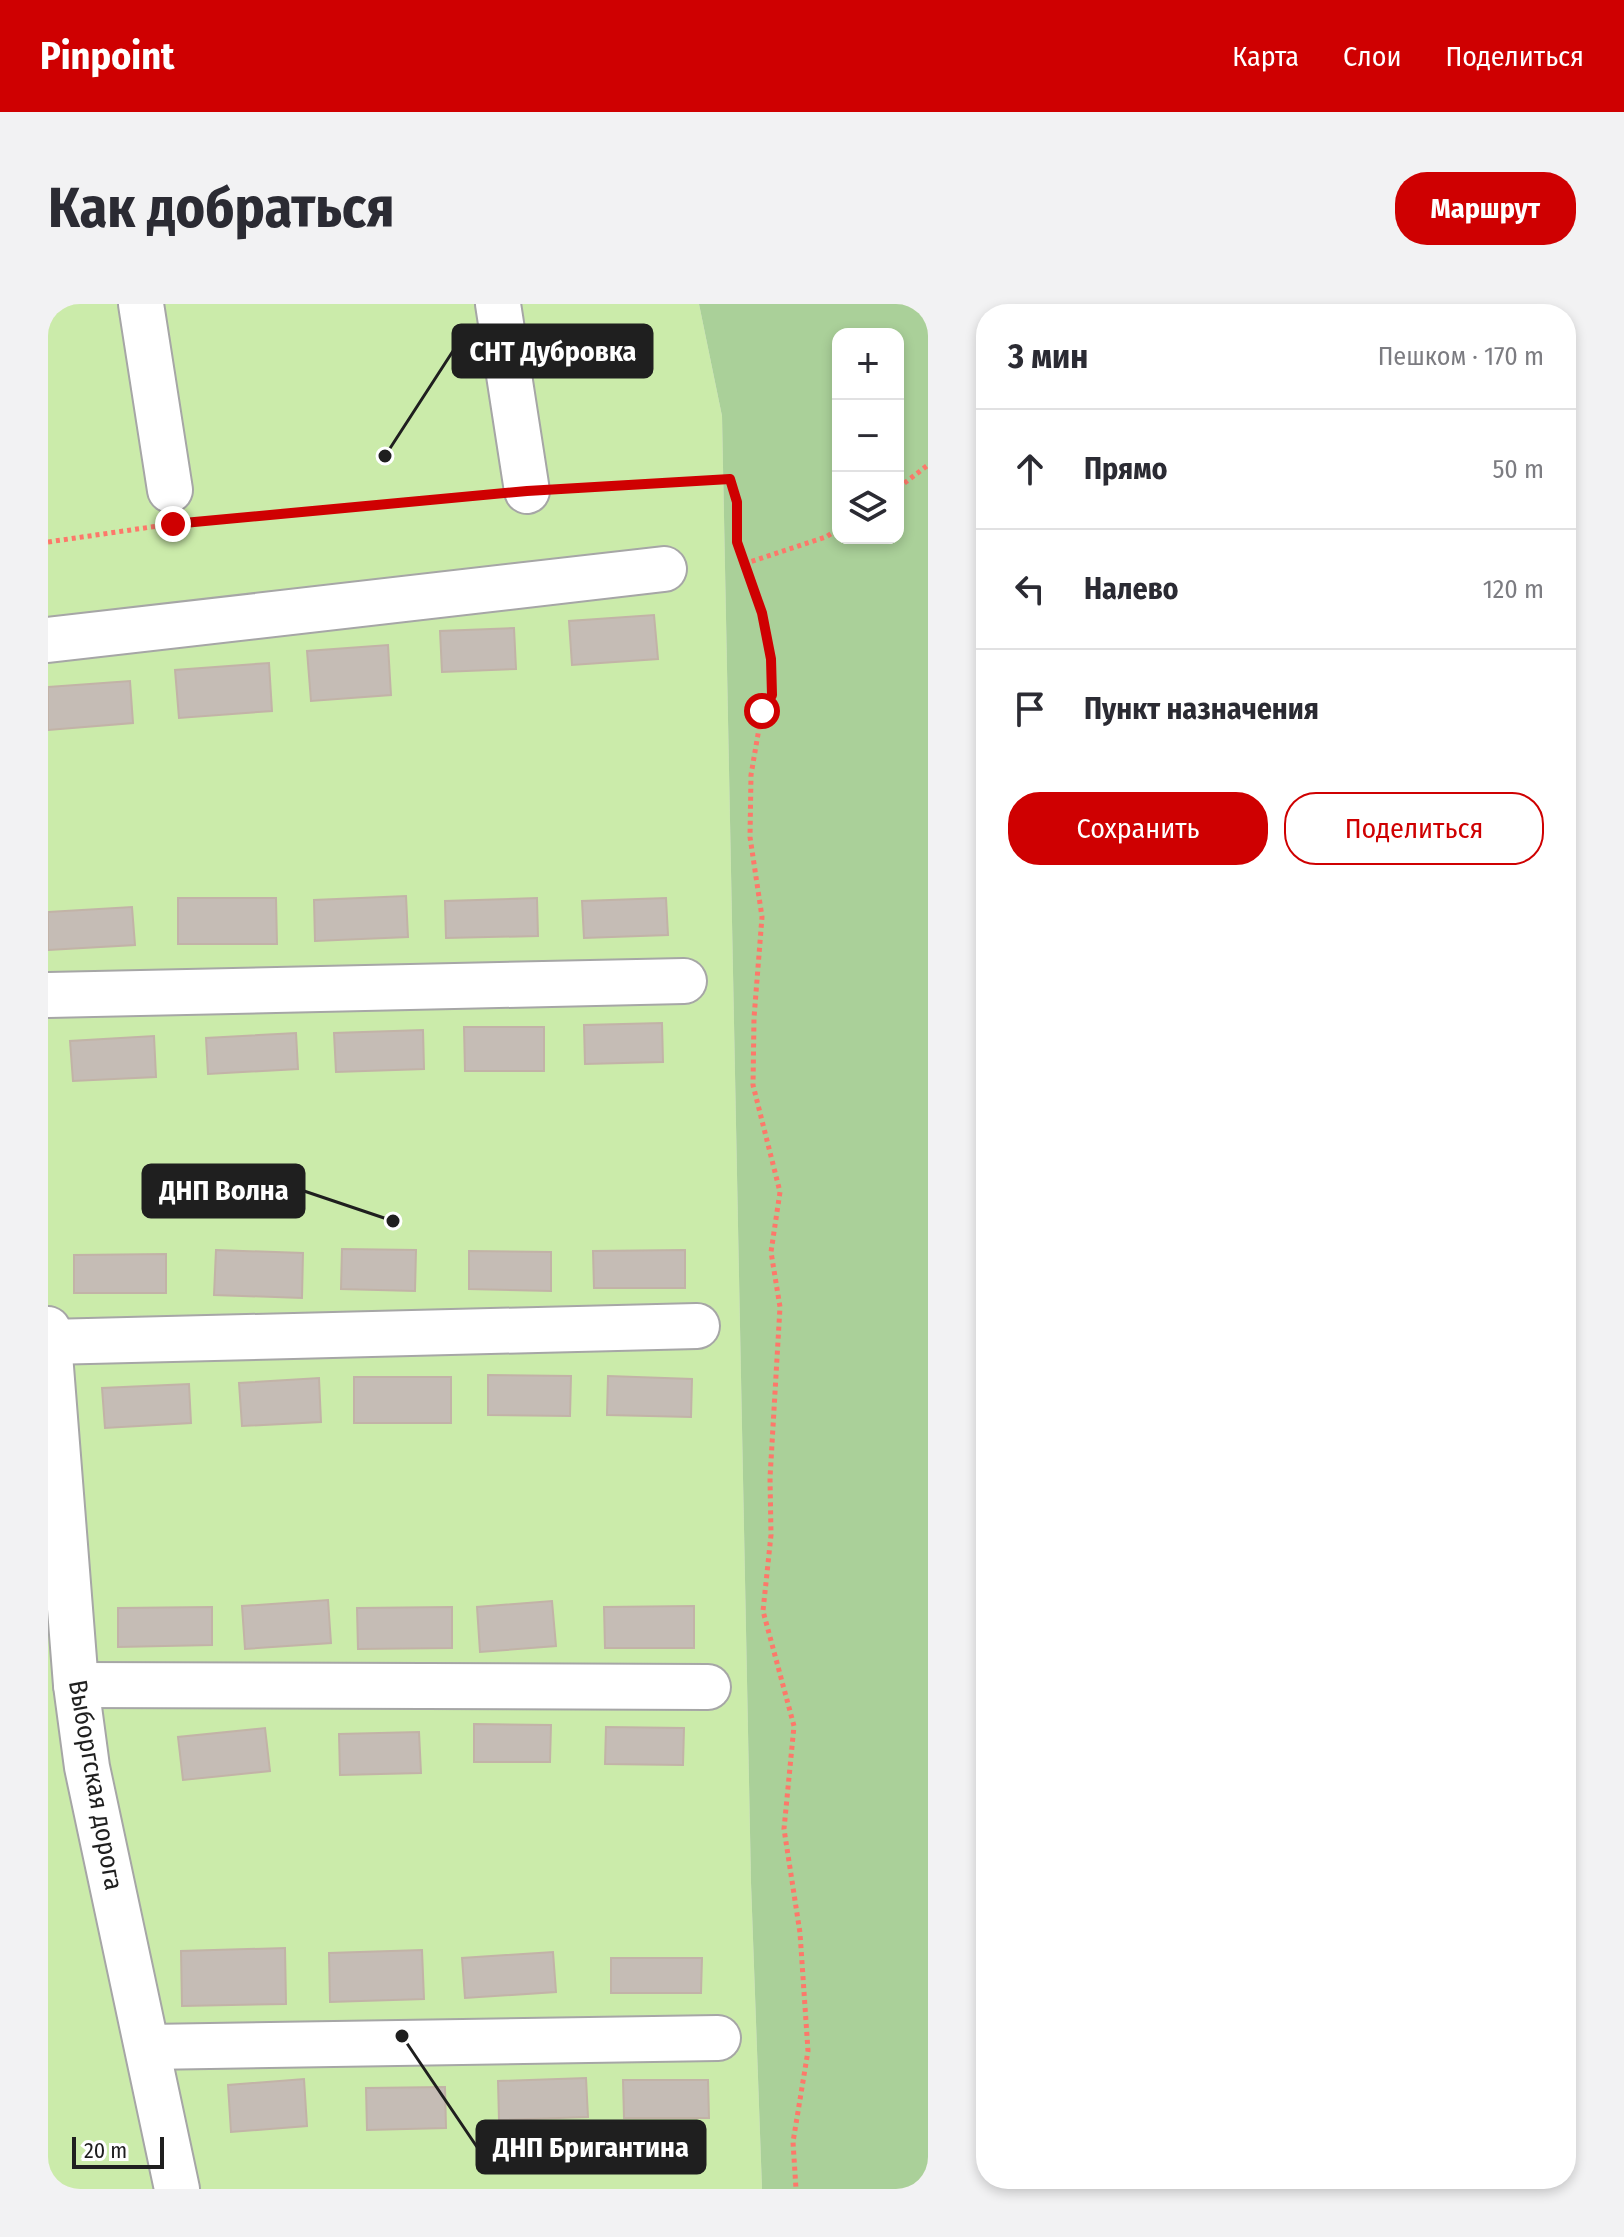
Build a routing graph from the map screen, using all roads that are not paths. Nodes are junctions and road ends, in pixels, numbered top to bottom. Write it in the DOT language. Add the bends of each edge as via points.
graph roads {
  1 [pos="141,304"];
  2 [pos="498,304"];
  3 [pos="527,491"];
  4 [pos="177,512"];
  5 [pos="664,569"];
  6 [pos="52,639"];
  7 [pos="684,981"];
  8 [pos="48,995"];
  9 [pos="697,1326"];
  10 [pos="48,1338"];
  11 [pos="76,1685"];
  12 [pos="708,1687"];
  13 [pos="718,2038"];
  14 [pos="148,2047"];
  15 [pos="177,2189"];
  1 -- 4 [label="street"];
  2 -- 3 [label="street"];
  5 -- 6 [label="street"];
  7 -- 8 [label="street"];
  9 -- 10 [label="street"];
  10 -- 11 [label="street, Выборгская дорога"];
  11 -- 12 [label="street"];
  11 -- 14 [label="street, Выборгская дорога" via="87,1767"];
  13 -- 14 [label="street"];
  14 -- 15 [label="street, Выборгская дорога"];
}
